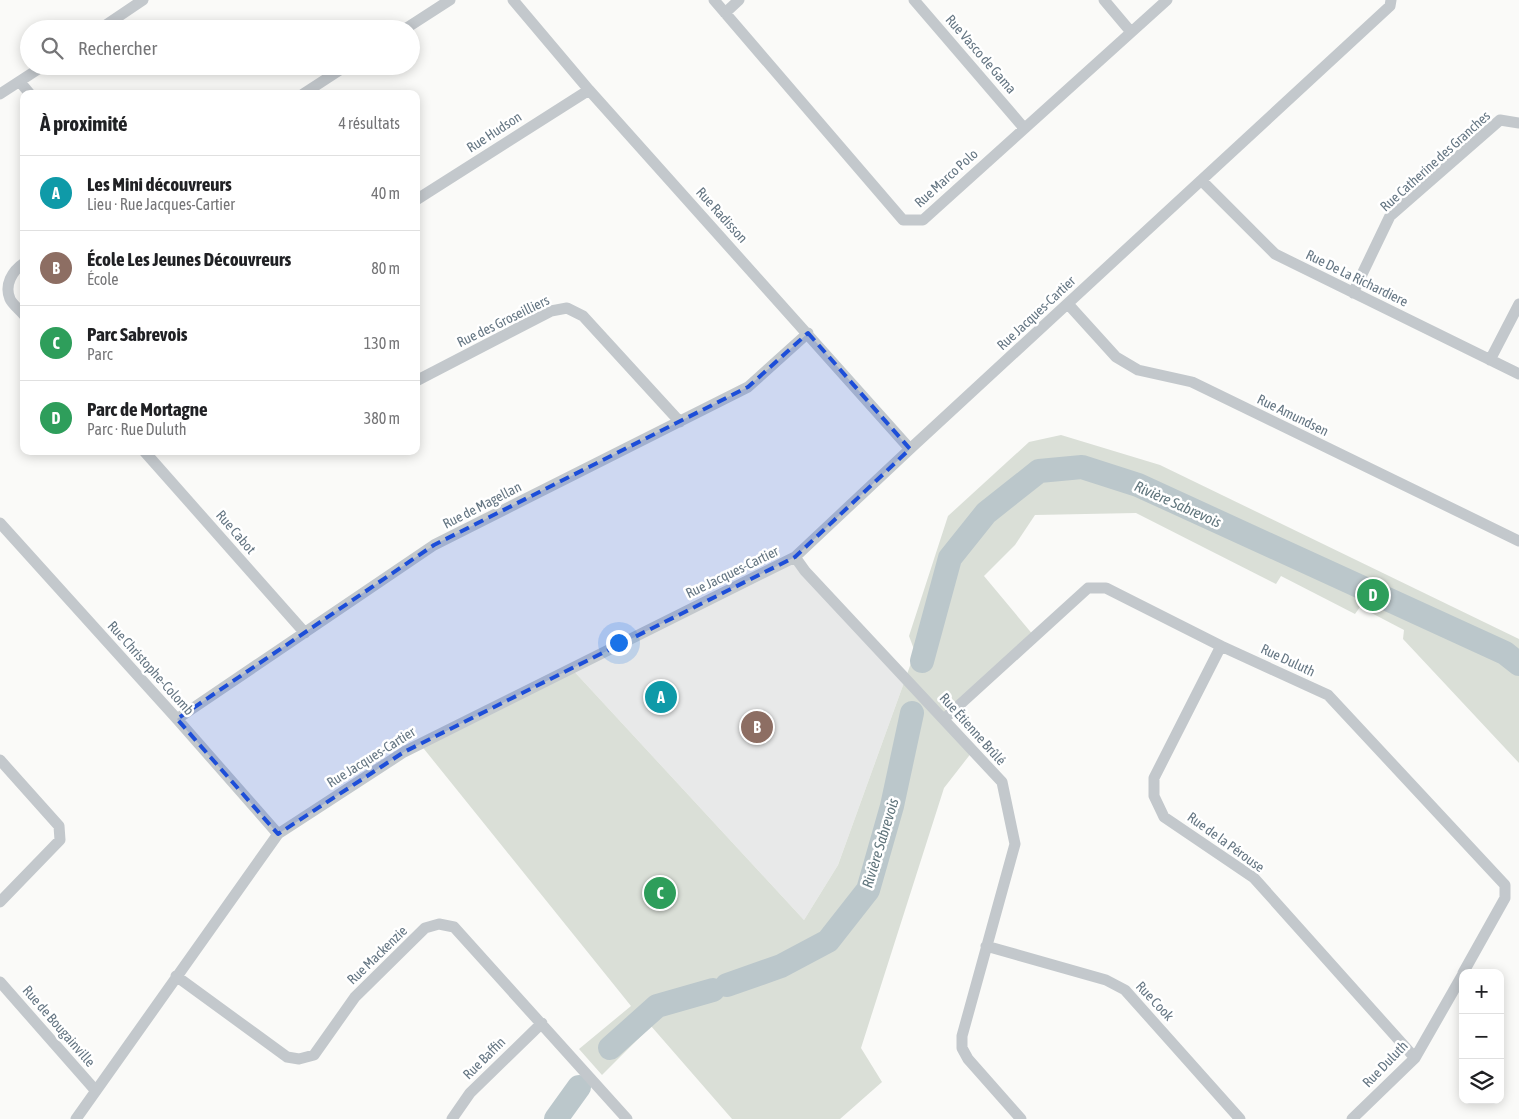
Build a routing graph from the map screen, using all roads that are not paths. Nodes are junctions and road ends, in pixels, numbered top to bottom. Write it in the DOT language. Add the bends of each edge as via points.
graph roads {
  1 [pos="143,0"];
  2 [pos="450,0"];
  3 [pos="513,0"];
  4 [pos="714,0"];
  5 [pos="739,0"];
  6 [pos="914,0"];
  7 [pos="1104,0"];
  8 [pos="1167,0"];
  9 [pos="1391,3"];
  10 [pos="725,13"];
  11 [pos="113,20"];
  12 [pos="419,20"];
  13 [pos="1131,32"];
  14 [pos="30,75"];
  15 [pos="332,75"];
  16 [pos="20,82"];
  17 [pos="27,90"];
  18 [pos="309,90"];
  19 [pos="589,90"];
  20 [pos="0,94"];
  21 [pos="1519,123"];
  22 [pos="1024,128"];
  23 [pos="1202,181"];
  24 [pos="420,197"];
  25 [pos="20,266"];
  26 [pos="1353,293"];
  27 [pos="1068,304"];
  28 [pos="1519,304"];
  29 [pos="20,310"];
  30 [pos="808,333"];
  31 [pos="1490,360"];
  32 [pos="1519,374"];
  33 [pos="420,379"];
  34 [pos="680,422"];
  35 [pos="910,449"];
  36 [pos="148,455"];
  37 [pos="0,523"];
  38 [pos="1519,541"];
  39 [pos="796,557"];
  40 [pos="305,633"];
  41 [pos="1221,646"];
  42 [pos="177,719"];
  43 [pos="944,719"];
  44 [pos="0,760"];
  45 [pos="278,834"];
  46 [pos="0,902"];
  47 [pos="986,946"];
  48 [pos="1465,969"];
  49 [pos="176,976"];
  50 [pos="1459,980"];
  51 [pos="0,982"];
  52 [pos="542,1023"];
  53 [pos="1415,1058"];
  54 [pos="96,1091"];
  55 [pos="76,1119"];
  56 [pos="452,1119"];
  57 [pos="627,1119"];
  58 [pos="1021,1119"];
  59 [pos="1240,1119"];
  60 [pos="1352,1119"];
  1 -- 11 [label="street"];
  2 -- 12 [label="street"];
  3 -- 19 [label="street, Rue Radisson"];
  4 -- 10 [label="street, Rue Marco Polo"];
  5 -- 10 [label="street"];
  6 -- 22 [label="street, Rue Vasco de Gama"];
  7 -- 13 [label="street"];
  8 -- 13 [label="street, Rue Marco Polo"];
  9 -- 23 [label="street, Rue Jacques-Cartier"];
  10 -- 22 [label="street, Rue Marco Polo" via="903,220 923,220"];
  13 -- 22 [label="street, Rue Marco Polo"];
  14 -- 16 [label="street"];
  15 -- 18 [label="street"];
  16 -- 17 [label="street"];
  16 -- 20 [label="street"];
  19 -- 24 [label="street, Rue Hudson"];
  19 -- 30 [label="street, Rue Radisson"];
  21 -- 26 [label="street, Rue Catherine des Granches" via="1500,120 1390,216"];
  23 -- 26 [label="street, Rue De La Richardiere" via="1275,254"];
  23 -- 27 [label="street, Rue Jacques-Cartier"];
  25 -- 29 [label="street" via="8,281 10,299"];
  26 -- 31 [label="street, Rue De La Richardiere"];
  27 -- 35 [label="street, Rue Jacques-Cartier"];
  27 -- 38 [label="street, Rue Amundsen" via="1116,357 1138,370 1192,382"];
  28 -- 31 [label="street"];
  30 -- 34 [label="street, Rue de Magellan" via="748,387"];
  30 -- 35 [label="street, Rue Radisson"];
  31 -- 32 [label="street, Rue De La Richardiere"];
  33 -- 34 [label="street, Rue des Groseilliers" via="551,311 567,308 583,316"];
  34 -- 40 [label="street, Rue de Magellan" via="434,545"];
  35 -- 39 [label="street, Rue Jacques-Cartier"];
  36 -- 40 [label="street, Rue Cabot"];
  37 -- 42 [label="street, Rue Christophe-Colomb"];
  39 -- 43 [label="street, Rue Étienne Brûlé" via="805,571"];
  39 -- 45 [label="street, Rue Jacques-Cartier" via="404,752"];
  40 -- 42 [label="street, Rue de Magellan"];
  41 -- 43 [label="street, Rue Duluth" via="1106,588 1088,588"];
  41 -- 48 [label="street, Rue Duluth" via="1328,695 1505,885 1505,898"];
  41 -- 53 [label="street, Rue de la Pérouse" via="1154,778 1154,796 1164,817 1254,878"];
  42 -- 45 [label="street, Rue Christophe-Colomb"];
  43 -- 47 [label="street, Rue Étienne Brûlé" via="1002,782 1015,844"];
  44 -- 46 [label="street" via="59,826 60,840"];
  45 -- 49 [label="street, Rue Jacques-Cartier"];
  47 -- 58 [label="street, Rue Étienne Brûlé" via="962,1036 962,1048"];
  47 -- 59 [label="street, Rue Cook" via="1106,980 1125,990"];
  49 -- 52 [label="street, Rue Mackenzie" via="287,1057 299,1059 314,1054 355,997 425,928 439,924 454,927"];
  49 -- 54 [label="street, Rue Jacques-Cartier"];
  50 -- 53 [label="street, Rue Duluth"];
  51 -- 54 [label="street, Rue de Bougainville"];
  52 -- 56 [label="street, Rue Baffin" via="470,1093"];
  52 -- 57 [label="street, Rue Mackenzie"];
  53 -- 60 [label="street, Rue Duluth"];
  54 -- 55 [label="street, Rue Jacques-Cartier"];
}
